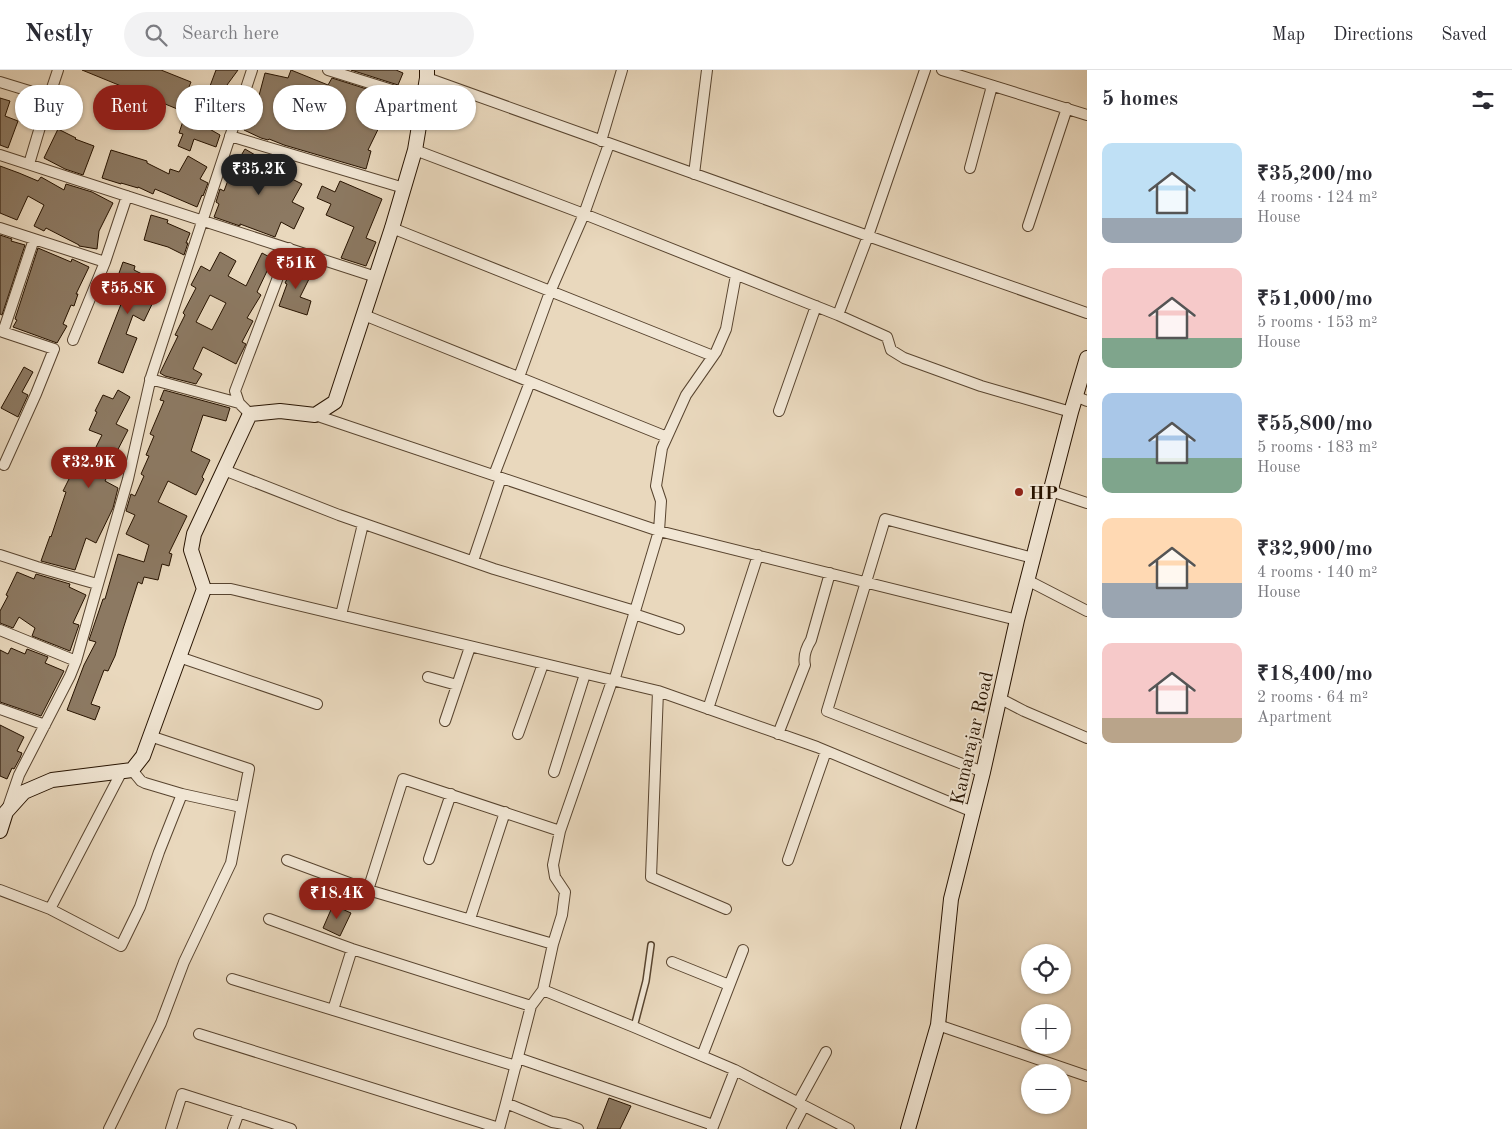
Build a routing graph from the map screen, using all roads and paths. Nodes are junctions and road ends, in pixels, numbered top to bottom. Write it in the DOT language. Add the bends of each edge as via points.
graph roads {
  1 [pos="58,70"];
  2 [pos="252,70"];
  3 [pos="328,70"];
  4 [pos="622,70"];
  5 [pos="707,70"];
  6 [pos="925,70"];
  7 [pos="942,70"];
  8 [pos="428,73"];
  9 [pos="0,82"];
  10 [pos="53,85"];
  11 [pos="376,85"];
  12 [pos="992,86"];
  13 [pos="15,87"];
  14 [pos="1067,108"];
  15 [pos="1087,115"];
  16 [pos="39,130"];
  17 [pos="419,130"];
  18 [pos="230,136"];
  19 [pos="605,142"];
  20 [pos="415,150"];
  21 [pos="0,155"];
  22 [pos="29,164"];
  23 [pos="970,168"];
  24 [pos="694,174"];
  25 [pos="404,188"];
  26 [pos="127,196"];
  27 [pos="584,214"];
  28 [pos="202,220"];
  29 [pos="1028,226"];
  30 [pos="0,228"];
  31 [pos="392,228"];
  32 [pos="868,236"];
  33 [pos="34,239"];
  34 [pos="289,248"];
  35 [pos="105,262"];
  36 [pos="736,275"];
  37 [pos="376,276"];
  38 [pos="550,292"];
  39 [pos="816,306"];
  40 [pos="1087,313"];
  41 [pos="364,315"];
  42 [pos="838,315"];
  43 [pos="2,332"];
  44 [pos="73,340"];
  45 [pos="713,356"];
  46 [pos="1087,358"];
  47 [pos="519,378"];
  48 [pos="150,379"];
  49 [pos="530,382"];
  50 [pos="1081,398"];
  51 [pos="239,403"];
  52 [pos="779,411"];
  53 [pos="1071,412"];
  54 [pos="250,414"];
  55 [pos="315,415"];
  56 [pos="667,437"];
  57 [pos="1,467"];
  58 [pos="224,470"];
  59 [pos="497,476"];
  60 [pos="1051,491"];
  61 [pos="1087,503"];
  62 [pos="364,524"];
  63 [pos="659,531"];
  64 [pos="0,555"];
  65 [pos="758,555"];
  66 [pos="1033,558"];
  67 [pos="473,562"];
  68 [pos="830,573"];
  69 [pos="1028,580"];
  70 [pos="865,582"];
  71 [pos="97,584"];
  72 [pos="204,589"];
  73 [pos="1087,611"];
  74 [pos="635,613"];
  75 [pos="341,615"];
  76 [pos="1017,620"];
  77 [pos="679,629"];
  78 [pos="0,630"];
  79 [pos="470,647"];
  80 [pos="179,657"];
  81 [pos="76,661"];
  82 [pos="543,664"];
  83 [pos="585,674"];
  84 [pos="428,677"];
  85 [pos="613,681"];
  86 [pos="457,685"];
  87 [pos="658,691"];
  88 [pos="1000,698"];
  89 [pos="317,704"];
  90 [pos="0,709"];
  91 [pos="708,709"];
  92 [pos="445,721"];
  93 [pos="44,725"];
  94 [pos="518,734"];
  95 [pos="778,734"];
  96 [pos="150,736"];
  97 [pos="1087,738"];
  98 [pos="826,751"];
  99 [pos="127,771"];
  100 [pos="554,772"];
  101 [pos="983,772"];
  102 [pos="182,794"];
  103 [pos="451,794"];
  104 [pos="241,807"];
  105 [pos="3,811"];
  106 [pos="505,812"];
  107 [pos="973,812"];
  108 [pos="0,830"];
  109 [pos="560,831"];
  110 [pos="287,860"];
  111 [pos="429,860"];
  112 [pos="788,860"];
  113 [pos="0,890"];
  114 [pos="368,890"];
  115 [pos="50,909"];
  116 [pos="726,909"];
  117 [pos="269,919"];
  118 [pos="470,919"];
  119 [pos="553,944"];
  120 [pos="651,945"];
  121 [pos="352,950"];
  122 [pos="743,950"];
  123 [pos="672,962"];
  124 [pos="232,979"];
  125 [pos="729,985"];
  126 [pos="543,990"];
  127 [pos="531,1006"];
  128 [pos="333,1010"];
  129 [pos="938,1024"];
  130 [pos="634,1027"];
  131 [pos="199,1034"];
  132 [pos="826,1052"];
  133 [pos="702,1056"];
  134 [pos="517,1062"];
  135 [pos="735,1070"];
  136 [pos="1087,1076"];
  137 [pos="506,1103"];
  138 [pos="801,1104"];
  139 [pos="239,1112"];
  140 [pos="712,1127"];
  141 [pos="499,1128"];
  142 [pos="109,1129"];
  143 [pos="171,1129"];
  144 [pos="233,1129"];
  145 [pos="291,1129"];
  146 [pos="578,1129"];
  147 [pos="792,1129"];
  148 [pos="849,1129"];
  149 [pos="908,1129"];
  1 -- 10 [label="street"];
  2 -- 18 [label="street"];
  3 -- 11 [label="street"];
  4 -- 19 [label="street"];
  5 -- 24 [label="street"];
  6 -- 32 [label="street"];
  7 -- 12 [label="street"];
  8 -- 19 [label="street"];
  9 -- 13 [label="street"];
  12 -- 14 [label="street"];
  12 -- 23 [label="street"];
  14 -- 15 [label="street"];
  14 -- 29 [label="street"];
  16 -- 22 [label="street"];
  17 -- 20 [label="street"];
  18 -- 25 [label="street"];
  18 -- 28 [label="street"];
  19 -- 24 [label="street"];
  19 -- 27 [label="street"];
  20 -- 25 [label="street"];
  20 -- 27 [label="street"];
  21 -- 22 [label="street"];
  22 -- 26 [label="street"];
  24 -- 32 [label="street"];
  25 -- 31 [label="street"];
  26 -- 28 [label="street"];
  26 -- 35 [label="street"];
  27 -- 36 [label="street"];
  27 -- 38 [label="street"];
  28 -- 34 [label="street"];
  28 -- 48 [label="street"];
  30 -- 33 [label="street"];
  31 -- 37 [label="street"];
  31 -- 38 [label="street"];
  32 -- 40 [label="street"];
  32 -- 42 [label="street"];
  33 -- 35 [label="street"];
  33 -- 43 [label="street"];
  34 -- 37 [label="street"];
  34 -- 51 [label="street" via="235,391"];
  35 -- 44 [label="street"];
  36 -- 39 [label="street"];
  36 -- 45 [label="street" via="726,329"];
  37 -- 41 [label="street"];
  38 -- 45 [label="street"];
  38 -- 47 [label="street"];
  39 -- 42 [label="street"];
  39 -- 52 [label="street"];
  41 -- 47 [label="street"];
  41 -- 55 [label="street" via="335,402"];
  42 -- 53 [label="street" via="887,337 891,350 904,358 981,386"];
  43 -- 57 [label="street" via="54,349"];
  45 -- 56 [label="street" via="686,395"];
  46 -- 50 [label="street, Kamarajar Road"];
  47 -- 49 [label="street"];
  48 -- 51 [label="street"];
  48 -- 71 [label="street" via="128,479"];
  49 -- 56 [label="street"];
  49 -- 59 [label="street"];
  50 -- 53 [label="street, Kamarajar Road"];
  51 -- 54 [label="street"];
  53 -- 60 [label="street, Kamarajar Road"];
  54 -- 55 [label="street" via="280,411"];
  54 -- 58 [label="street"];
  55 -- 59 [label="street"];
  56 -- 63 [label="street" via="656,486 661,501"];
  58 -- 62 [label="street"];
  58 -- 72 [label="street" via="194,534 191,550"];
  59 -- 63 [label="street"];
  59 -- 67 [label="street"];
  60 -- 61 [label="street"];
  60 -- 66 [label="street, Kamarajar Road"];
  62 -- 67 [label="street"];
  62 -- 75 [label="street"];
  63 -- 65 [label="street"];
  63 -- 74 [label="street"];
  64 -- 71 [label="street"];
  65 -- 68 [label="street"];
  65 -- 91 [label="street"];
  66 -- 69 [label="street, Kamarajar Road"];
  66 -- 70 [label="street" via="885,519"];
  67 -- 74 [label="street"];
  68 -- 70 [label="street"];
  68 -- 95 [label="street" via="807,646 805,665"];
  69 -- 73 [label="street"];
  69 -- 76 [label="street, Kamarajar Road"];
  70 -- 76 [label="street"];
  70 -- 101 [label="street" via="827,711"];
  71 -- 81 [label="street"];
  72 -- 75 [label="street" via="231,589"];
  72 -- 80 [label="street"];
  74 -- 77 [label="street"];
  74 -- 85 [label="street"];
  75 -- 79 [label="street"];
  76 -- 88 [label="street, Kamarajar Road"];
  78 -- 81 [label="street"];
  79 -- 82 [label="street"];
  79 -- 86 [label="street"];
  80 -- 89 [label="street"];
  80 -- 96 [label="street"];
  81 -- 93 [label="street"];
  82 -- 83 [label="street"];
  82 -- 94 [label="street"];
  83 -- 85 [label="street"];
  83 -- 100 [label="street"];
  84 -- 86 [label="street"];
  85 -- 87 [label="street"];
  85 -- 109 [label="street"];
  86 -- 92 [label="street"];
  87 -- 91 [label="street"];
  87 -- 116 [label="street" via="652,877"];
  88 -- 97 [label="street"];
  88 -- 101 [label="street, Kamarajar Road"];
  90 -- 93 [label="street"];
  91 -- 95 [label="street"];
  93 -- 105 [label="street"];
  95 -- 98 [label="street"];
  96 -- 99 [label="street" via="143,756"];
  96 -- 104 [label="street" via="249,768"];
  98 -- 107 [label="street"];
  98 -- 112 [label="street"];
  99 -- 102 [label="street" via="145,784"];
  99 -- 105 [label="street" via="52,780 24,792"];
  99 -- 115 [label="street"];
  101 -- 107 [label="street, Kamarajar Road"];
  102 -- 104 [label="street"];
  102 -- 115 [label="street" via="140,907 121,946"];
  103 -- 106 [label="street"];
  103 -- 111 [label="street"];
  103 -- 114 [label="street" via="403,779"];
  104 -- 142 [label="street" via="231,863 184,962 161,1023"];
  105 -- 108 [label="street"];
  106 -- 109 [label="street"];
  106 -- 118 [label="street"];
  107 -- 129 [label="street, Kamarajar Road" via="951,899"];
  109 -- 119 [label="street" via="553,865 565,892"];
  110 -- 114 [label="street"];
  113 -- 115 [label="street"];
  114 -- 118 [label="street"];
  117 -- 121 [label="street"];
  118 -- 119 [label="street"];
  119 -- 126 [label="street"];
  120 -- 130 [label="lane"];
  121 -- 127 [label="street"];
  121 -- 128 [label="street"];
  122 -- 125 [label="street"];
  123 -- 125 [label="street"];
  124 -- 128 [label="street"];
  125 -- 133 [label="street"];
  126 -- 127 [label="street"];
  126 -- 130 [label="street"];
  127 -- 134 [label="street"];
  128 -- 134 [label="street"];
  129 -- 136 [label="street"];
  129 -- 149 [label="street, Kamarajar Road"];
  130 -- 133 [label="street"];
  131 -- 141 [label="street"];
  132 -- 138 [label="street"];
  133 -- 135 [label="street"];
  134 -- 137 [label="street"];
  134 -- 140 [label="street"];
  135 -- 138 [label="street"];
  135 -- 140 [label="street"];
  137 -- 141 [label="street"];
  137 -- 146 [label="street"];
  138 -- 147 [label="street"];
  138 -- 148 [label="street"];
  139 -- 143 [label="street" via="182,1094"];
  139 -- 144 [label="street"];
  139 -- 145 [label="street"];
}
